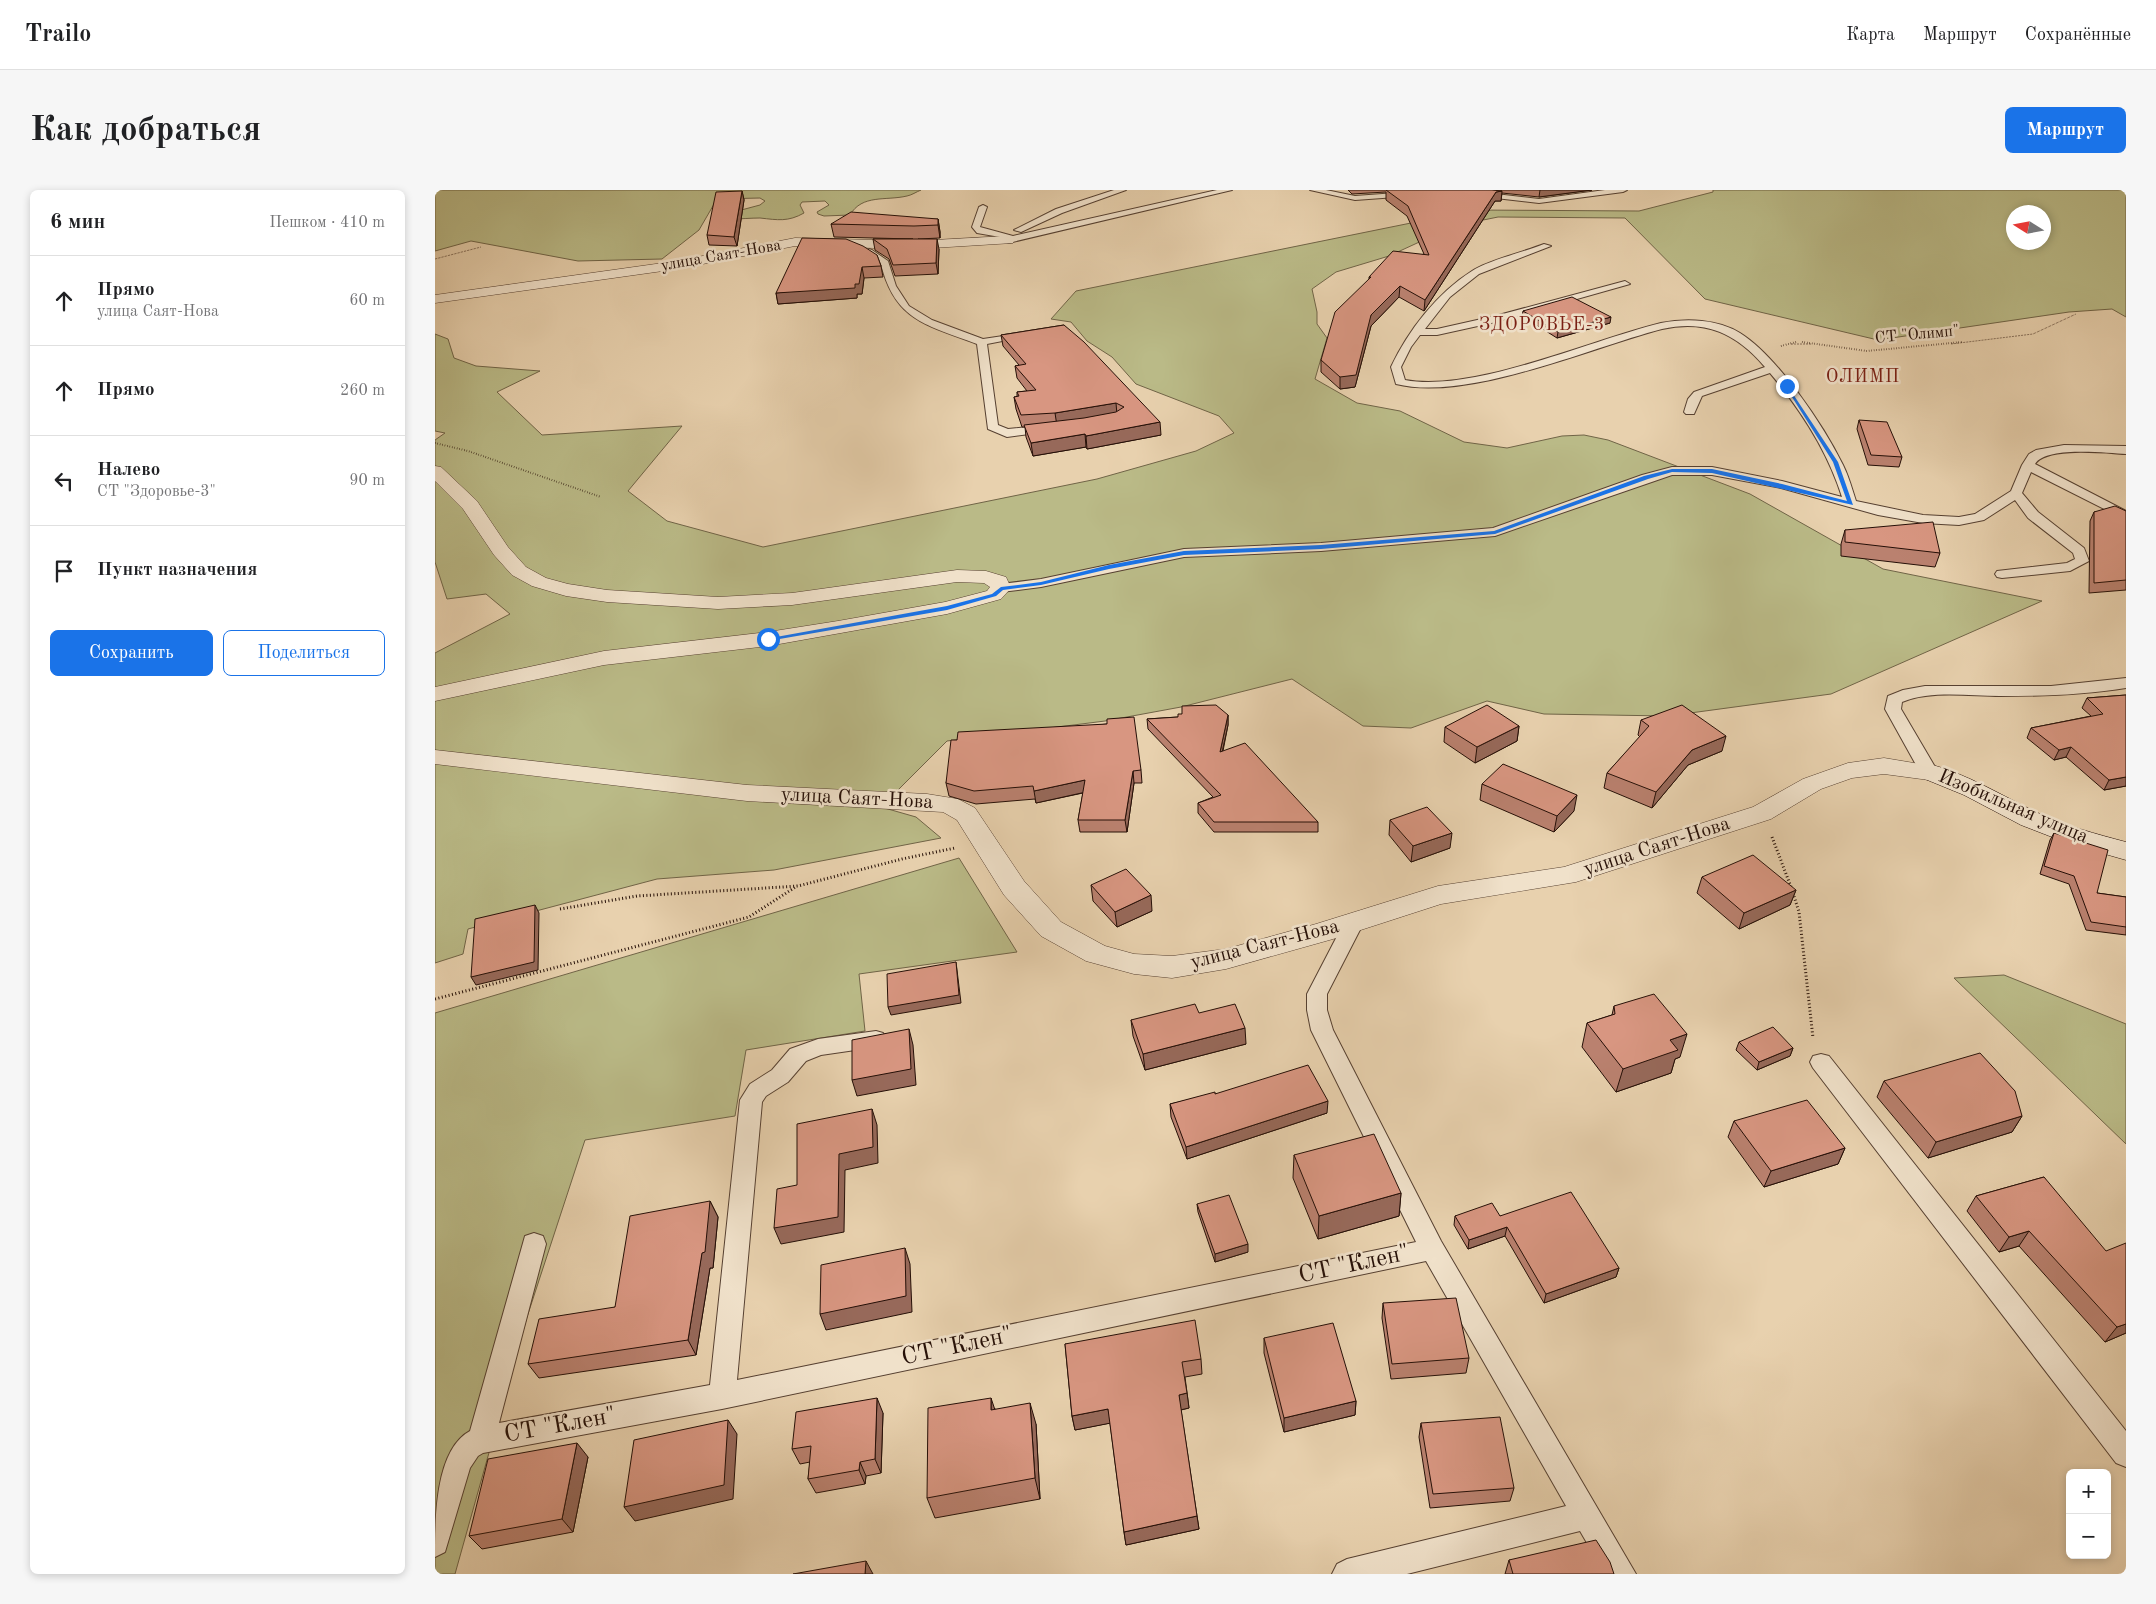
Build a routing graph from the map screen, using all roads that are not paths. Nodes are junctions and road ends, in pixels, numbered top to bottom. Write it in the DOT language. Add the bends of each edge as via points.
graph roads {
  1 [pos="1090,190"];
  2 [pos="1122,190"];
  3 [pos="1228,190"];
  4 [pos="1314,190"];
  5 [pos="1623,190"];
  6 [pos="1422,193"];
  7 [pos="1472,193"];
  8 [pos="1111,194"];
  9 [pos="983,207"];
  10 [pos="1009,238"];
  11 [pos="842,242"];
  12 [pos="1547,246"];
  13 [pos="1625,284"];
  14 [pos="435,299"];
  15 [pos="1419,332"];
  16 [pos="1029,333"];
  17 [pos="982,342"];
  18 [pos="1771,369"];
  19 [pos="1690,412"];
  20 [pos="1058,428"];
  21 [pos="2126,450"];
  22 [pos="2028,465"];
  23 [pos="435,471"];
  24 [pos="2016,493"];
  25 [pos="1851,504"];
  26 [pos="2126,516"];
  27 [pos="2001,574"];
  28 [pos="1001,588"];
  29 [pos="2126,683"];
  30 [pos="435,694"];
  31 [pos="435,757"];
  32 [pos="1929,772"];
  33 [pos="2126,851"];
  34 [pos="1354,922"];
  35 [pos="894,1037"];
  36 [pos="1821,1062"];
  37 [pos="534,1244"];
  38 [pos="1432,1249"];
  39 [pos="722,1396"];
  40 [pos="481,1440"];
  41 [pos="2126,1453"];
  42 [pos="1585,1516"];
  43 [pos="435,1542"];
  44 [pos="1347,1574"];
  45 [pos="1621,1574"];
  1 -- 8 [label="lane"];
  2 -- 8 [label="lane"];
  3 -- 10 [label="lane"];
  4 -- 6 [label="lane" via="1355,198"];
  5 -- 7 [label="lane" via="1539,201"];
  8 -- 10 [label="lane" via="1032,222"];
  9 -- 10 [label="lane" via="976,227 980,231"];
  10 -- 11 [label="street, улица Саят-Нова" via="916,245"];
  11 -- 14 [label="street, улица Саят-Нова" via="795,242 677,265"];
  11 -- 17 [label="lane" via="869,252 885,263 891,286 906,308 928,322"];
  12 -- 15 [label="lane" via="1476,272 1447,294"];
  13 -- 15 [label="lane" via="1495,319 1437,332"];
  15 -- 18 [label="lane" via="1406,346 1396,367 1397,377 1401,382 1429,387 1517,369 1590,345 1678,323 1710,326 1729,332 1758,352"];
  16 -- 17 [label="lane"];
  17 -- 20 [label="lane" via="992,426 999,431 1018,433"];
  18 -- 19 [label="lane" via="1698,394"];
  18 -- 25 [label="lane" via="1787,386 1836,462"];
  21 -- 22 [label="lane" via="2051,450 2033,457"];
  22 -- 24 [label="lane"];
  22 -- 26 [label="lane"];
  23 -- 28 [label="street" via="471,505 501,551 519,571 539,582 565,590 719,603 792,599 957,576 986,576 999,581"];
  24 -- 25 [label="lane" via="1979,517 1959,521 1923,519"];
  24 -- 27 [label="lane" via="2033,515 2079,551 2082,561 2070,567"];
  25 -- 28 [label="lane" via="1782,485 1712,471 1672,471 1495,532 1321,547 1184,553 1041,583"];
  28 -- 30 [label="street" via="994,595 947,608 857,625 603,658"];
  29 -- 32 [label="lane" via="2034,690 1925,691 1895,699 1893,709"];
  31 -- 34 [label="street, улица Саят-Нова" via="747,793 949,805 966,814 1014,888 1051,929 1096,954 1133,964 1173,967 1226,959"];
  32 -- 33 [label="street, Изобильная улица" via="1973,789 2030,819 2079,838"];
  32 -- 34 [label="street, улица Саят-Нова" via="1884,766 1848,771 1812,784 1762,813 1566,876 1461,890"];
  34 -- 38 [label="lane" via="1317,994 1319,1020"];
  35 -- 39 [label="lane" via="818,1047 798,1055 780,1076 758,1090 751,1100"];
  36 -- 41 [label="lane"];
  37 -- 40 [label="lane"];
  38 -- 39 [label="lane, СТ \"Клен\""];
  38 -- 42 [label="lane"];
  39 -- 40 [label="lane, СТ \"Клен\""];
  40 -- 43 [label="lane" via="468,1446 458,1462"];
  42 -- 44 [label="lane"];
  42 -- 45 [label="lane"];
}
